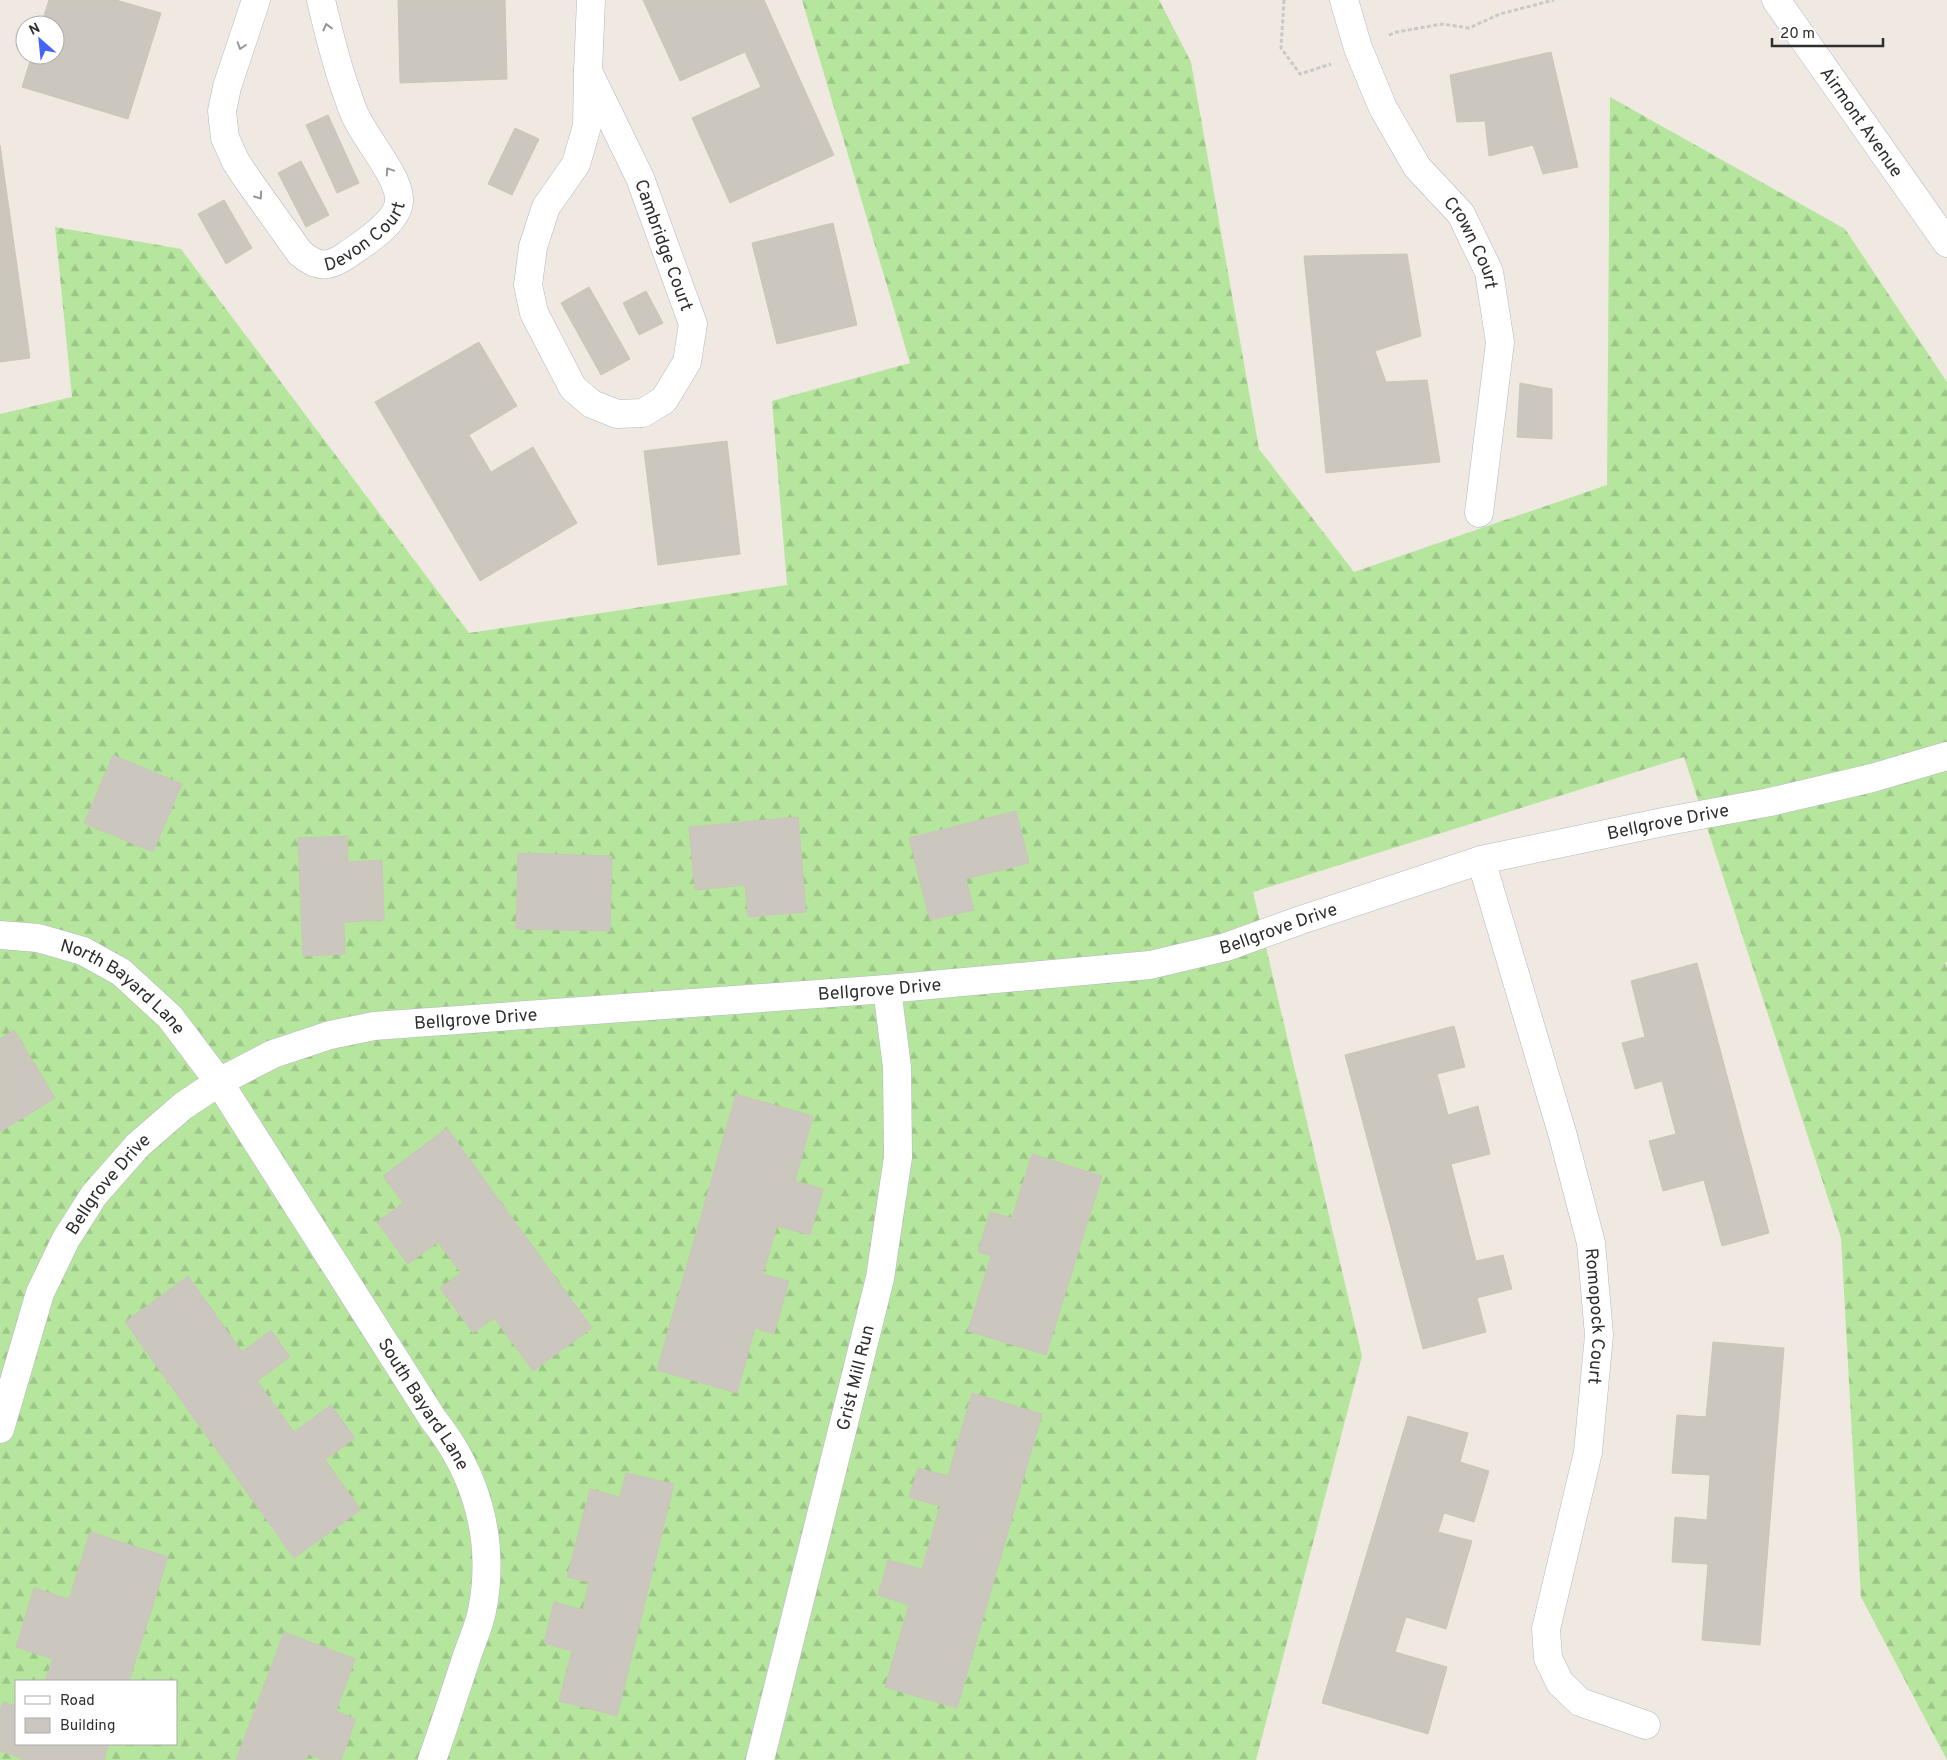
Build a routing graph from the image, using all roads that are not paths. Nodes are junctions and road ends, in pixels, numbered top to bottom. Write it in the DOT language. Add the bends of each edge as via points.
graph roads {
  1 [pos="256,0"];
  2 [pos="320,0"];
  3 [pos="591,0"];
  4 [pos="1344,0"];
  5 [pos="1776,0"];
  6 [pos="588,71"];
  7 [pos="1947,243"];
  8 [pos="1478,513"];
  9 [pos="1947,756"];
  10 [pos="1481,860"];
  11 [pos="0,935"];
  12 [pos="887,989"];
  13 [pos="219,1082"];
  14 [pos="0,1428"];
  15 [pos="1646,1725"];
  16 [pos="432,1760"];
  17 [pos="760,1760"];
  1 -- 2 [label="street, Devon Court, one-way" via="222,111 225,138 244,174 300,253 318,264 334,264 378,233 394,215 400,199 394,179 356,117 334,55"];
  3 -- 6 [label="street, Cambridge Court"];
  4 -- 8 [label="street, Crown Court" via="1358,48 1382,108 1417,167 1461,214 1489,272 1500,342"];
  5 -- 7 [label="street, Airmont Avenue"];
  6 -- 6 [label="street, Cambridge Court" via="587,126 576,164 546,208 533,248 528,286 534,313 573,388 592,404 617,414 643,413 664,400 687,362 693,324 640,178"];
  9 -- 10 [label="street, Bellgrove Drive" via="1770,802"];
  10 -- 12 [label="street, Bellgrove Drive" via="1226,948 1150,965"];
  10 -- 15 [label="street, Romopock Court" via="1563,1136 1591,1243 1599,1336 1588,1452 1546,1629 1548,1658 1560,1683 1580,1702"];
  11 -- 13 [label="street, North Bayard Lane" via="38,938 83,951 121,972 170,1017"];
  12 -- 13 [label="street, Bellgrove Drive" via="374,1026 330,1035 274,1054"];
  12 -- 17 [label="street, Grist Mill Run" via="897,1067 898,1157 880,1278"];
  13 -- 14 [label="street, Bellgrove Drive" via="183,1106 138,1145 94,1195 66,1239 40,1293"];
  13 -- 16 [label="street, South Bayard Lane" via="444,1433 467,1473 483,1521 487,1567 482,1612"];
}
